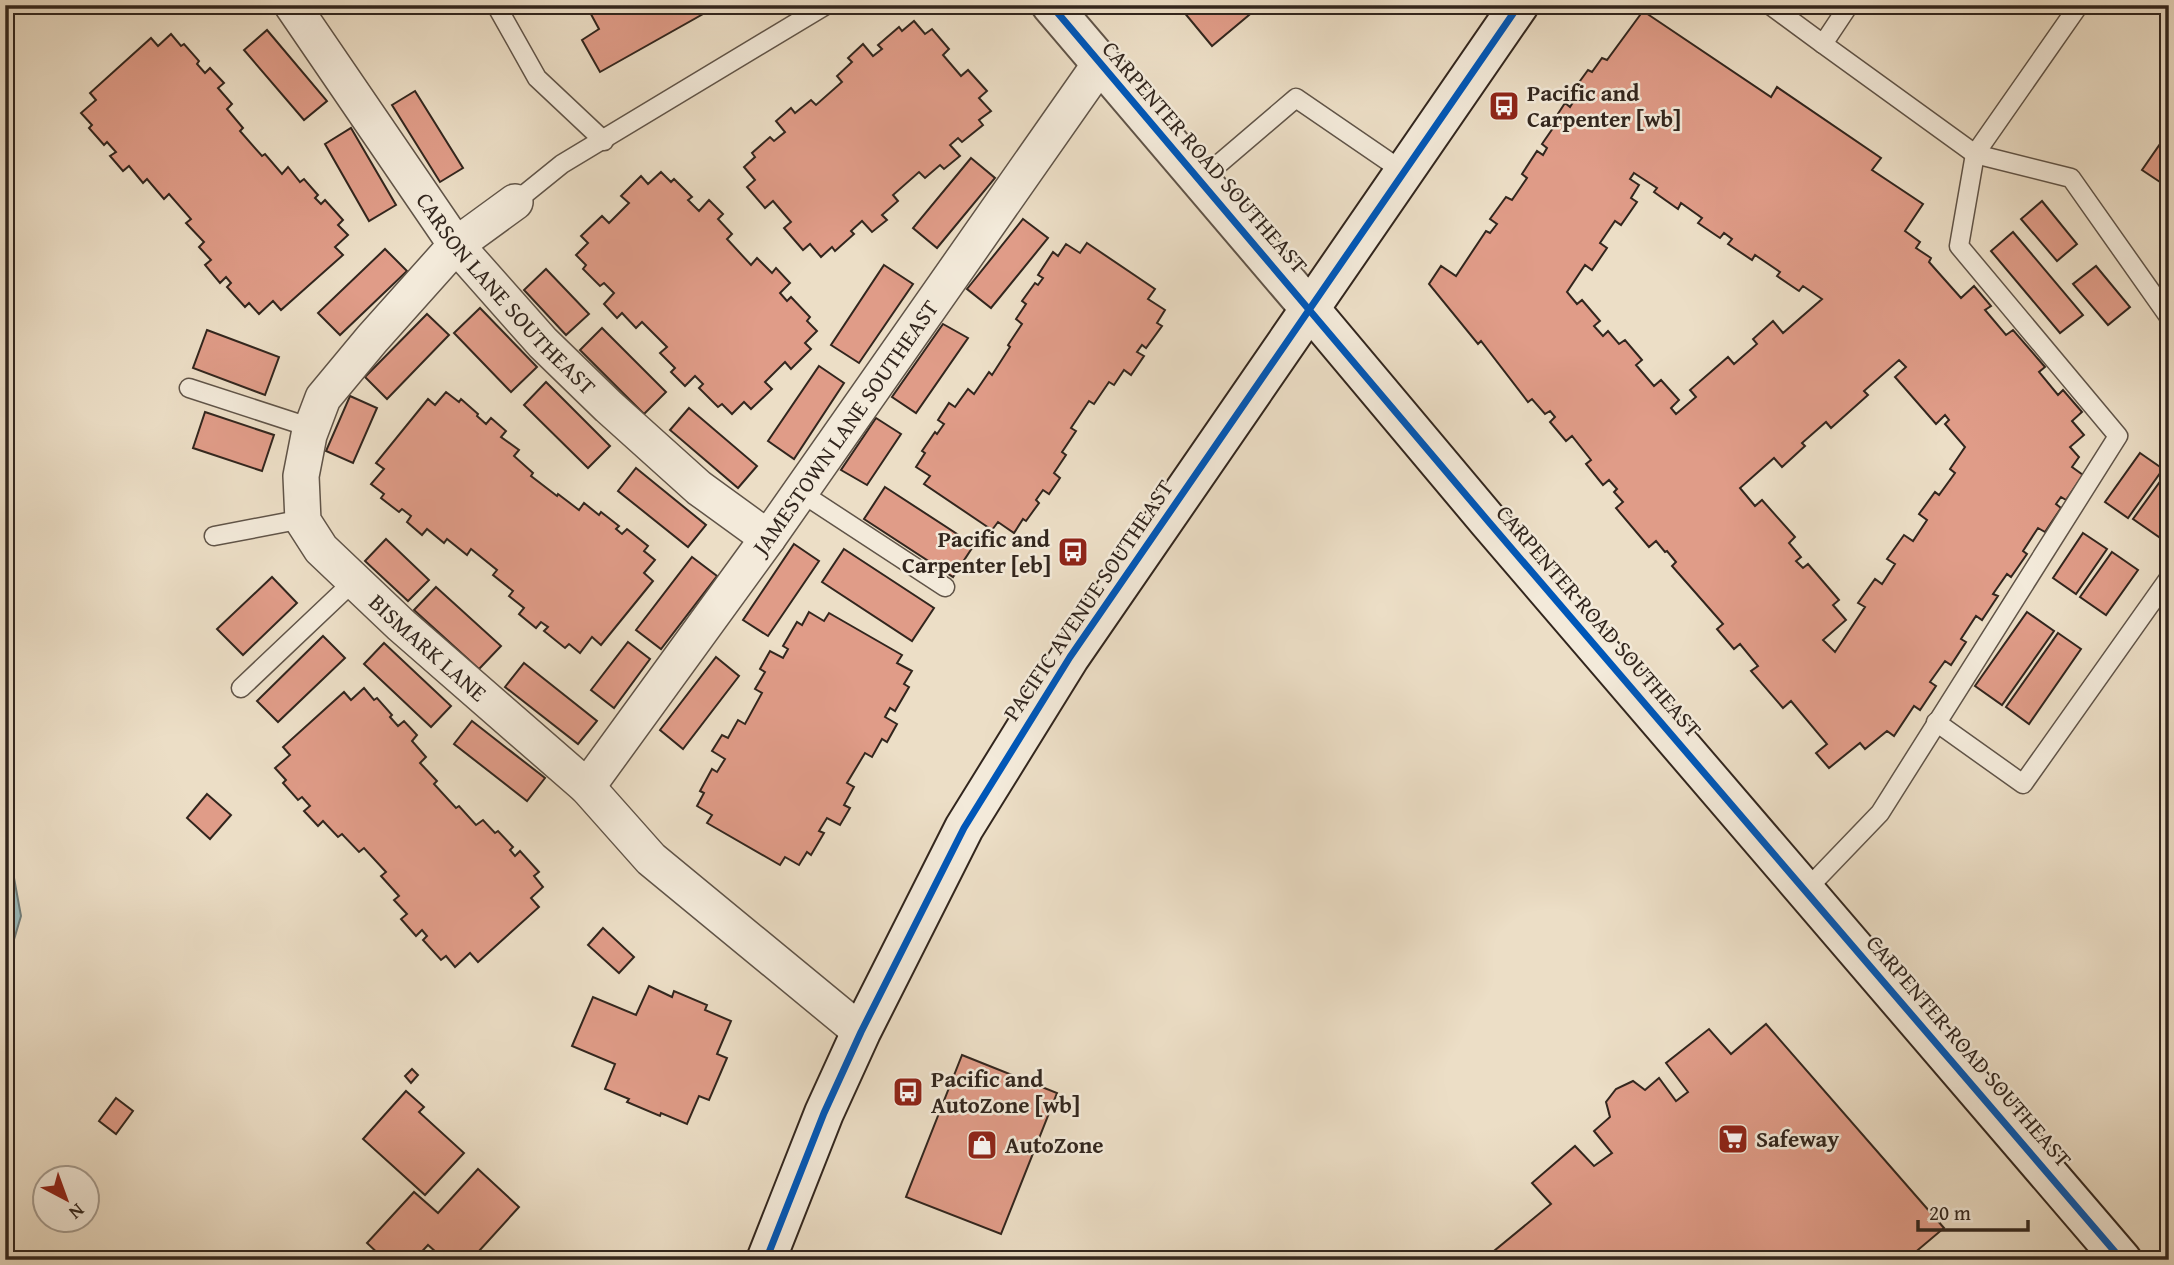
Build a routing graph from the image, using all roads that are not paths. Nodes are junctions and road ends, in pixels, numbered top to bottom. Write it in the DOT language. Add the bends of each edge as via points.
graph roads {
  1 [pos="292,5"];
  2 [pos="496,5"];
  3 [pos="826,5"];
  4 [pos="1051,5"];
  5 [pos="1520,5"];
  6 [pos="1770,5"];
  7 [pos="1849,5"];
  8 [pos="2079,5"];
  9 [pos="1823,44"];
  10 [pos="1100,64"];
  11 [pos="604,141"];
  12 [pos="1975,154"];
  13 [pos="1404,172"];
  14 [pos="1200,180"];
  15 [pos="515,202"];
  16 [pos="456,245"];
  17 [pos="1310,309"];
  18 [pos="2169,317"];
  19 [pos="189,388"];
  20 [pos="312,428"];
  21 [pos="800,492"];
  22 [pos="303,519"];
  23 [pos="214,536"];
  24 [pos="768,538"];
  25 [pos="2169,578"];
  26 [pos="354,581"];
  27 [pos="945,587"];
  28 [pos="240,688"];
  29 [pos="1936,722"];
  30 [pos="587,787"];
  31 [pos="1806,890"];
  32 [pos="861,1032"];
  33 [pos="766,1260"];
  34 [pos="2122,1260"];
  1 -- 16 [label="street, CARSON LANE SOUTHEAST"];
  2 -- 11 [label="lane" via="537,78"];
  3 -- 11 [label="lane"];
  4 -- 10 [label="main road, CARPENTER ROAD SOUTHEAST"];
  5 -- 13 [label="main road, PACIFIC AVENUE SOUTHEAST"];
  6 -- 9 [label="lane"];
  7 -- 9 [label="lane"];
  8 -- 12 [label="lane"];
  9 -- 12 [label="lane"];
  10 -- 14 [label="main road, CARPENTER ROAD SOUTHEAST"];
  10 -- 21 [label="street, JAMESTOWN LANE SOUTHEAST"];
  11 -- 15 [label="lane" via="562,164"];
  12 -- 18 [label="lane" via="2071,178"];
  12 -- 29 [label="lane" via="1959,246 2118,436"];
  13 -- 14 [label="lane" via="1296,98"];
  13 -- 17 [label="main road, PACIFIC AVENUE SOUTHEAST"];
  14 -- 17 [label="main road, CARPENTER ROAD SOUTHEAST"];
  15 -- 16 [label="street, BISMARK LANE"];
  16 -- 20 [label="street, BISMARK LANE" via="323,398"];
  16 -- 24 [label="street, CARSON LANE SOUTHEAST" via="542,343 609,407 699,488"];
  17 -- 31 [label="main road, CARPENTER ROAD SOUTHEAST"];
  17 -- 32 [label="main road, PACIFIC AVENUE SOUTHEAST" via="1070,657 978,805"];
  19 -- 20 [label="lane"];
  20 -- 22 [label="street, BISMARK LANE" via="301,476"];
  21 -- 24 [label="street, JAMESTOWN LANE SOUTHEAST"];
  21 -- 27 [label="lane"];
  22 -- 23 [label="lane"];
  22 -- 26 [label="street, BISMARK LANE" via="321,550"];
  24 -- 30 [label="street, JAMESTOWN LANE SOUTHEAST"];
  25 -- 29 [label="lane" via="2022,784"];
  26 -- 28 [label="lane"];
  26 -- 30 [label="street, BISMARK LANE"];
  29 -- 31 [label="lane" via="1880,813"];
  30 -- 32 [label="street, BISMARK LANE" via="651,859"];
  31 -- 34 [label="main road, CARPENTER ROAD SOUTHEAST"];
  32 -- 33 [label="main road, PACIFIC AVENUE SOUTHEAST"];
}
